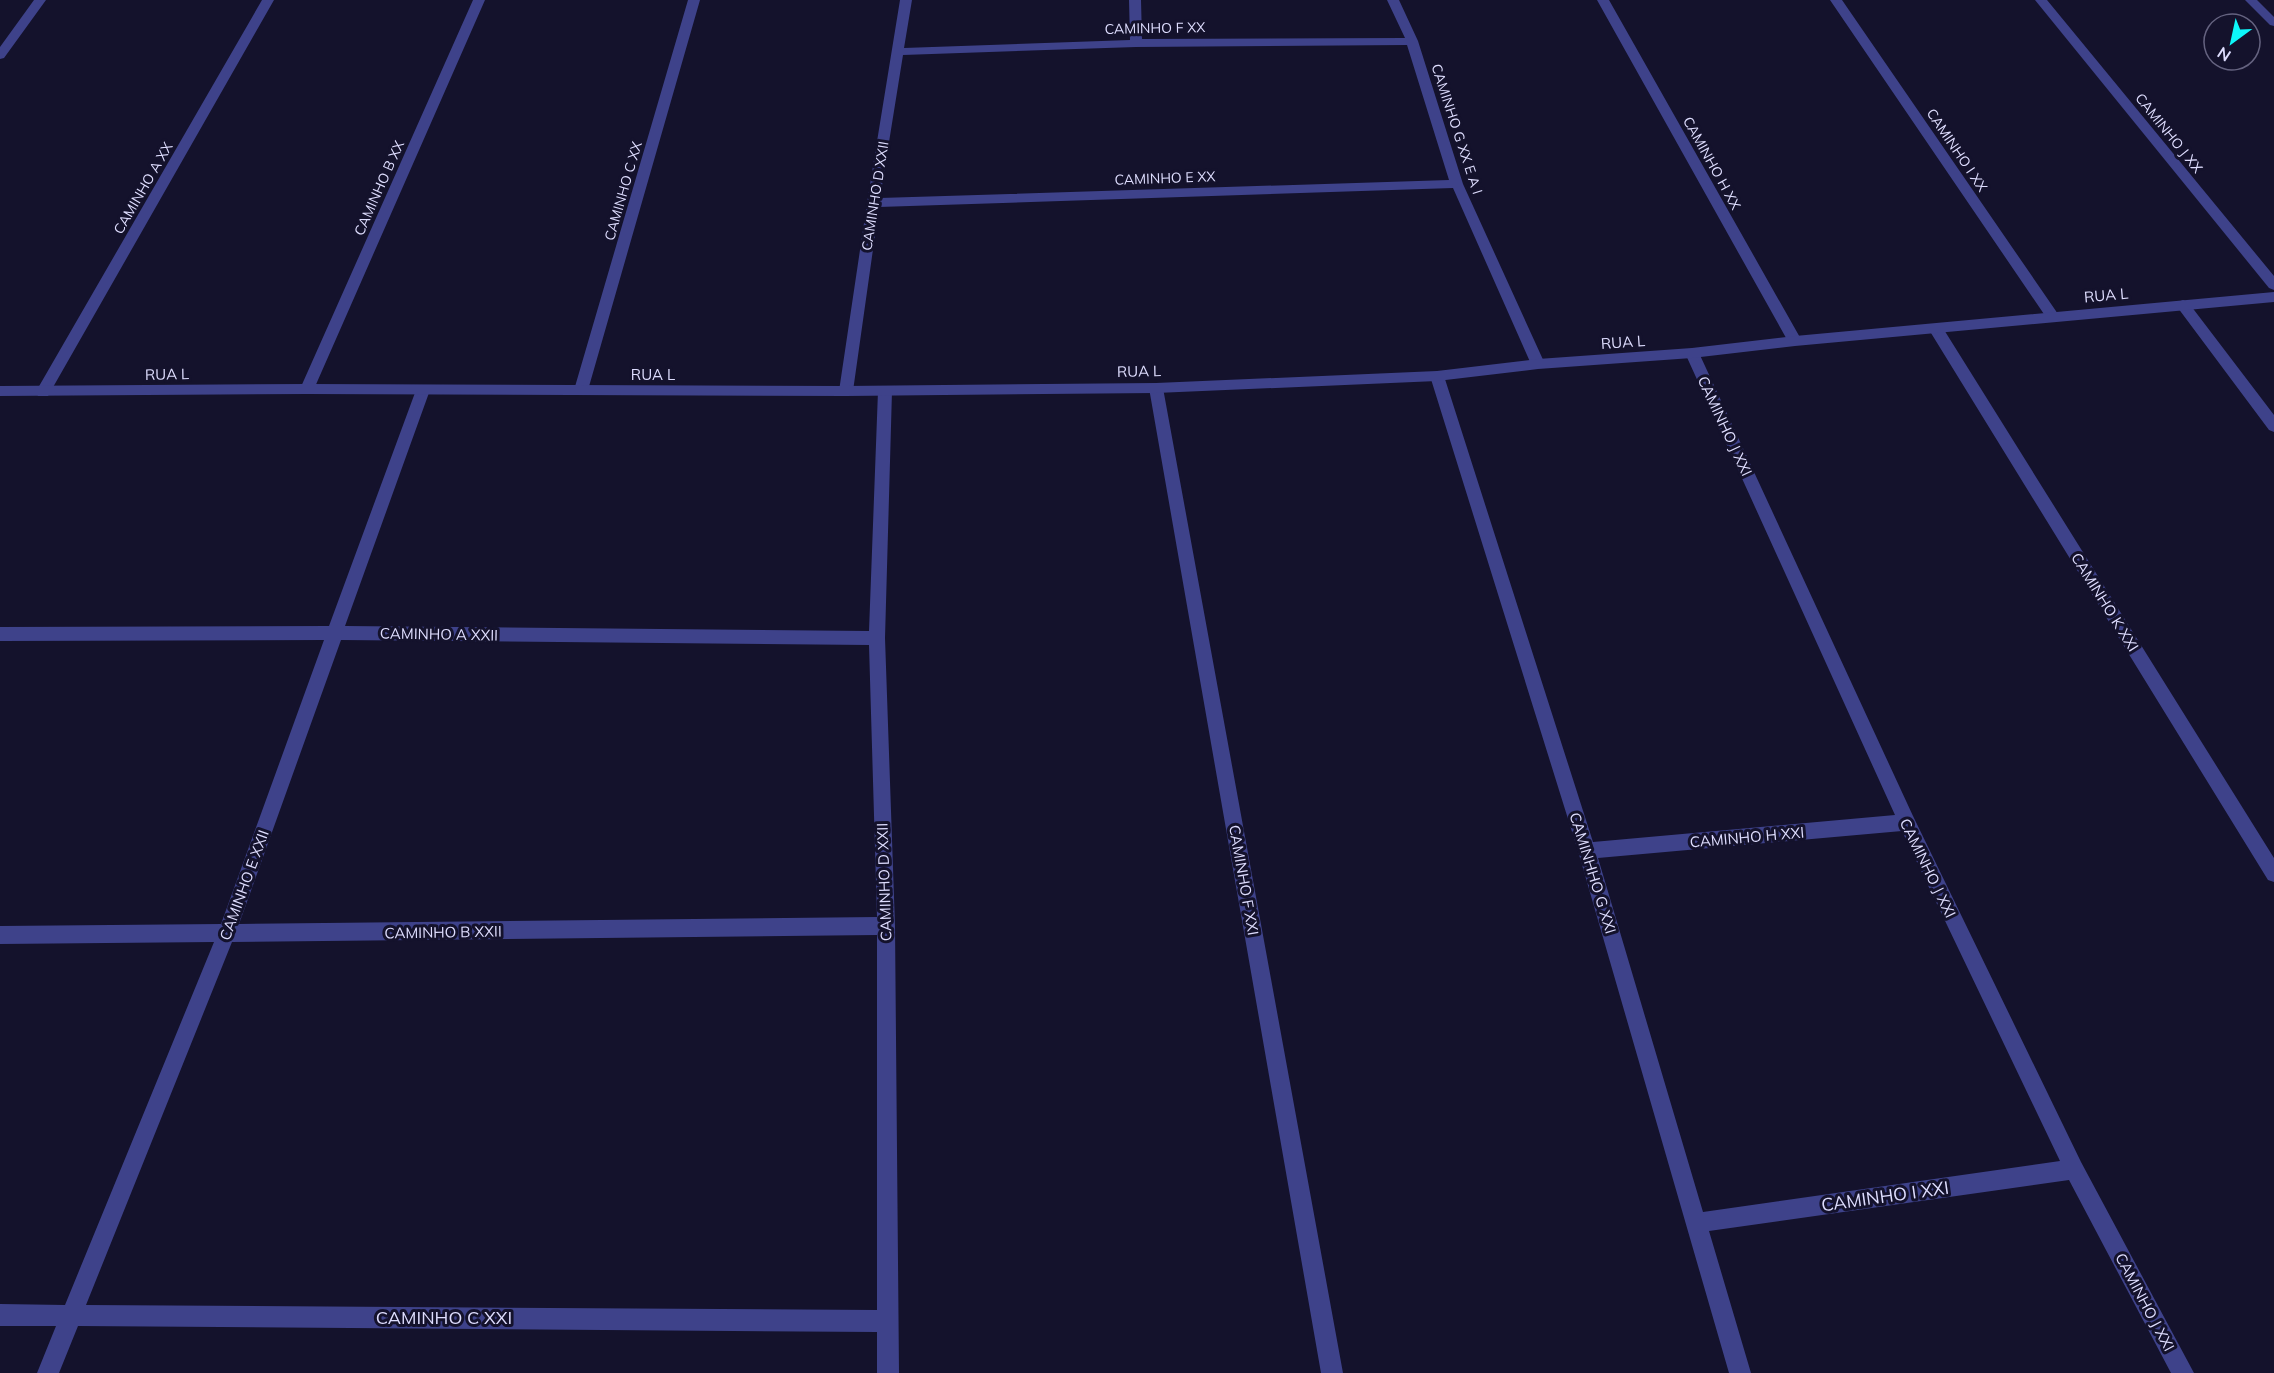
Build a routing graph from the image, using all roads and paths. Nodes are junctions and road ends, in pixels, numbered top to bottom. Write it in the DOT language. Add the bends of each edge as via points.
graph roads {
  1 [pos="40,0"];
  2 [pos="268,0"];
  3 [pos="479,0"];
  4 [pos="694,0"];
  5 [pos="906,0"];
  6 [pos="1134,0"];
  7 [pos="1393,0"];
  8 [pos="1603,0"];
  9 [pos="1836,0"];
  10 [pos="2041,0"];
  11 [pos="2251,0"];
  12 [pos="2274,23"];
  13 [pos="1412,41"];
  14 [pos="1136,43"];
  15 [pos="898,52"];
  16 [pos="0,55"];
  17 [pos="1457,184"];
  18 [pos="873,203"];
  19 [pos="2274,285"];
  20 [pos="2274,297"];
  21 [pos="2183,305"];
  22 [pos="2053,317"];
  23 [pos="1936,329"];
  24 [pos="1795,341"];
  25 [pos="1692,353"];
  26 [pos="1538,364"];
  27 [pos="1437,376"];
  28 [pos="1156,388"];
  29 [pos="307,389"];
  30 [pos="423,390"];
  31 [pos="581,390"];
  32 [pos="0,391"];
  33 [pos="885,391"];
  34 [pos="43,392"];
  35 [pos="846,392"];
  36 [pos="2274,426"];
  37 [pos="337,633"];
  38 [pos="0,634"];
  39 [pos="877,638"];
  40 [pos="1906,822"];
  41 [pos="1587,851"];
  42 [pos="2274,874"];
  43 [pos="886,926"];
  44 [pos="226,934"];
  45 [pos="0,935"];
  46 [pos="2074,1169"];
  47 [pos="1696,1223"];
  48 [pos="71,1314"];
  49 [pos="0,1315"];
  50 [pos="888,1321"];
  51 [pos="48,1373"];
  52 [pos="888,1373"];
  53 [pos="1332,1373"];
  54 [pos="1740,1373"];
  55 [pos="2183,1373"];
  1 -- 16 [label="street"];
  2 -- 34 [label="street, CAMINHO A XX"];
  3 -- 29 [label="street, CAMINHO B XX"];
  4 -- 31 [label="street, CAMINHO C XX"];
  5 -- 15 [label="street, CAMINHO D XXII"];
  6 -- 14 [label="street"];
  7 -- 13 [label="street, CAMINHO G XX E A I"];
  8 -- 24 [label="street, CAMINHO H XX"];
  9 -- 22 [label="street, CAMINHO I XX"];
  10 -- 19 [label="street, CAMINHO J XX"];
  11 -- 12 [label="street"];
  13 -- 14 [label="street, CAMINHO F XX"];
  13 -- 17 [label="street, CAMINHO G XX E A I"];
  14 -- 15 [label="street, CAMINHO F XX"];
  15 -- 18 [label="street, CAMINHO D XXII"];
  17 -- 18 [label="street, CAMINHO E XX"];
  17 -- 26 [label="street, CAMINHO G XX E A I"];
  18 -- 35 [label="street, CAMINHO D XXII"];
  20 -- 21 [label="street, RUA L"];
  21 -- 22 [label="street, RUA L"];
  21 -- 36 [label="street"];
  22 -- 23 [label="street, RUA L"];
  23 -- 24 [label="street, RUA L"];
  23 -- 42 [label="street, CAMINHO K XXI"];
  24 -- 25 [label="street, RUA L"];
  25 -- 26 [label="street, RUA L"];
  25 -- 40 [label="street, CAMINHO J XXI"];
  26 -- 27 [label="street, RUA L"];
  27 -- 28 [label="street, RUA L"];
  27 -- 41 [label="street, CAMINHHO G XXI"];
  28 -- 33 [label="street, RUA L"];
  28 -- 53 [label="street, CAMINHO F XXI"];
  29 -- 30 [label="street, RUA L"];
  29 -- 34 [label="street, RUA L"];
  30 -- 31 [label="street, RUA L"];
  30 -- 37 [label="street, CAMINHO E XXII"];
  31 -- 35 [label="street, RUA L"];
  32 -- 34 [label="street, RUA L"];
  33 -- 35 [label="street, RUA L"];
  33 -- 39 [label="street, CAMINHO D XXII"];
  37 -- 38 [label="street, CAMINHO A XXII"];
  37 -- 39 [label="street, CAMINHO A XXII"];
  37 -- 44 [label="street, CAMINHO E XXII"];
  39 -- 43 [label="street, CAMINHO D XXII"];
  40 -- 41 [label="street, CAMINHO H XXI"];
  40 -- 46 [label="street, CAMINHO J XXI"];
  41 -- 47 [label="street, CAMINHHO G XXI"];
  43 -- 44 [label="street, CAMINHO B XXII"];
  43 -- 50 [label="street, CAMINHO D XXII"];
  44 -- 45 [label="street, CAMINHO B XXII"];
  44 -- 48 [label="street, CAMINHO E XXII"];
  46 -- 47 [label="street, CAMINHO I XXI"];
  46 -- 55 [label="street, CAMINHO J XXI"];
  47 -- 54 [label="street, CAMINHHO G XXI"];
  48 -- 49 [label="street, CAMINHO C XXI"];
  48 -- 50 [label="street, CAMINHO C XXI"];
  48 -- 51 [label="street, CAMINHO E XXII"];
  50 -- 52 [label="street, CAMINHO D XXII"];
}
